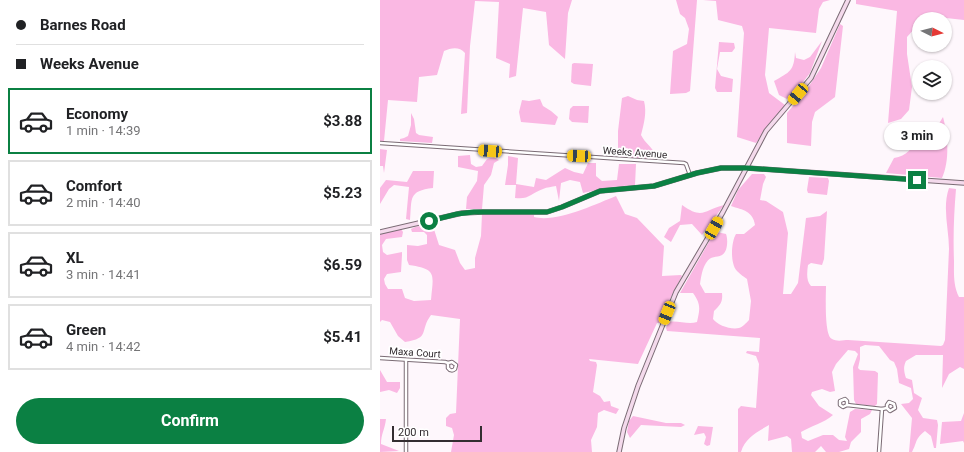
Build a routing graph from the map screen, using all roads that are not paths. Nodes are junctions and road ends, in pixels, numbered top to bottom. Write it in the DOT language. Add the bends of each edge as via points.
graph roads {
  1 [pos="848,0"];
  2 [pos="380,143"];
  3 [pos="747,168"];
  4 [pos="690,175"];
  5 [pos="964,183"];
  6 [pos="380,232"];
  7 [pos="380,358"];
  8 [pos="406,360"];
  9 [pos="448,364"];
  10 [pos="847,405"];
  11 [pos="887,408"];
  12 [pos="882,409"];
  13 [pos="406,452"];
  14 [pos="619,452"];
  15 [pos="879,452"];
  1 -- 3 [label="street" via="811,78 766,131"];
  2 -- 4 [label="street, Weeks Avenue" via="686,164"];
  3 -- 4 [label="street" via="721,168"];
  3 -- 5 [label="street"];
  3 -- 14 [label="street" via="673,298 631,408"];
  4 -- 6 [label="street" via="654,186 600,191 547,212 462,213"];
  7 -- 8 [label="street, Maxa Court"];
  8 -- 9 [label="street, Maxa Court"];
  8 -- 13 [label="street"];
  10 -- 12 [label="street"];
  11 -- 12 [label="street"];
  12 -- 15 [label="street"];
}
